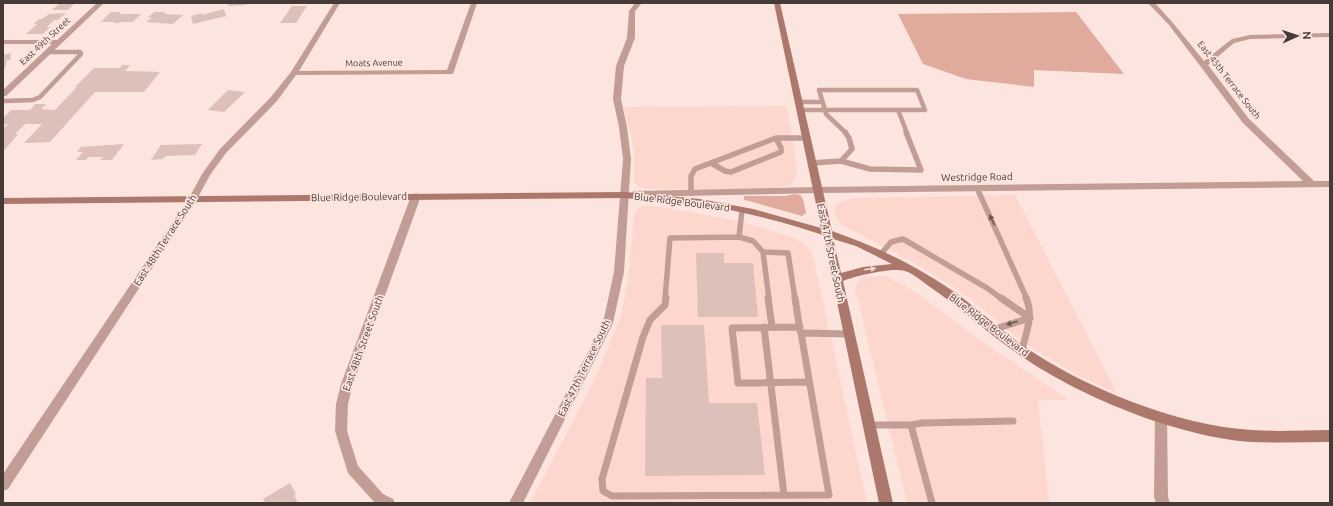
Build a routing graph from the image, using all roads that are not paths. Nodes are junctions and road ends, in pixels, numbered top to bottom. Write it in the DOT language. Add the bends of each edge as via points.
graph roads {
  1 [pos="101,3"];
  2 [pos="337,3"];
  3 [pos="474,3"];
  4 [pos="777,3"];
  5 [pos="1151,3"];
  6 [pos="636,7"];
  7 [pos="1330,35"];
  8 [pos="3,42"];
  9 [pos="59,42"];
  10 [pos="48,52"];
  11 [pos="1204,65"];
  12 [pos="294,74"];
  13 [pos="3,94"];
  14 [pos="3,101"];
  15 [pos="822,102"];
  16 [pos="799,106"];
  17 [pos="824,110"];
  18 [pos="898,110"];
  19 [pos="776,138"];
  20 [pos="806,138"];
  21 [pos="841,161"];
  22 [pos="711,163"];
  23 [pos="812,163"];
  24 [pos="1311,184"];
  25 [pos="1330,184"];
  26 [pos="977,188"];
  27 [pos="818,190"];
  28 [pos="691,193"];
  29 [pos="624,195"];
  30 [pos="416,196"];
  31 [pos="193,199"];
  32 [pos="3,202"];
  33 [pos="742,210"];
  34 [pos="827,234"];
  35 [pos="739,237"];
  36 [pos="763,252"];
  37 [pos="881,254"];
  38 [pos="906,267"];
  39 [pos="837,279"];
  40 [pos="1030,318"];
  41 [pos="772,327"];
  42 [pos="764,328"];
  43 [pos="994,329"];
  44 [pos="800,330"];
  45 [pos="849,334"];
  46 [pos="1022,350"];
  47 [pos="770,382"];
  48 [pos="809,382"];
  49 [pos="1161,417"];
  50 [pos="1013,421"];
  51 [pos="869,425"];
  52 [pos="911,425"];
  53 [pos="1330,436"];
  54 [pos="3,485"];
  55 [pos="784,495"];
  56 [pos="388,503"];
  57 [pos="516,503"];
  58 [pos="886,503"];
  59 [pos="932,503"];
  60 [pos="1163,503"];
  1 -- 9 [label="street, East 49th Street"];
  2 -- 12 [label="street, East 48th Terrace South"];
  3 -- 12 [label="street, Moats Avenue" via="450,72"];
  4 -- 16 [label="street, East 47th Street South"];
  5 -- 11 [label="street, East 45th Terrace South"];
  6 -- 29 [label="street, East 47th Terrace South" via="631,38 620,66 617,99 627,159"];
  7 -- 11 [label="street" via="1250,37 1232,41"];
  8 -- 9 [label="street"];
  9 -- 10 [label="street, East 49th Street"];
  10 -- 13 [label="street, East 49th Street"];
  10 -- 14 [label="lane" via="81,54 40,97 33,100"];
  11 -- 24 [label="street, East 45th Terrace South" via="1246,121"];
  12 -- 31 [label="street, East 48th Terrace South" via="274,99 223,151 206,174"];
  15 -- 16 [label="lane"];
  15 -- 17 [label="lane"];
  15 -- 18 [label="lane" via="820,90 917,90 925,110"];
  16 -- 17 [label="lane"];
  16 -- 20 [label="street, East 47th Street South"];
  17 -- 18 [label="lane"];
  17 -- 21 [label="lane" via="852,140 852,149"];
  18 -- 21 [label="lane" via="921,170 870,169"];
  19 -- 20 [label="lane"];
  19 -- 22 [label="lane"];
  19 -- 22 [label="lane" via="781,152 731,172 726,172"];
  20 -- 23 [label="street, East 47th Street South"];
  21 -- 23 [label="lane"];
  22 -- 28 [label="lane" via="695,169 691,176"];
  23 -- 27 [label="street, East 47th Street South"];
  24 -- 25 [label="street, Westridge Road"];
  24 -- 26 [label="street, Westridge Road"];
  26 -- 27 [label="street, Westridge Road"];
  40 -- 26 [label="lane, one-way" via="1029,304"];
  27 -- 28 [label="street, Westridge Road"];
  27 -- 34 [label="street, East 47th Street South"];
  28 -- 29 [label="street, Westridge Road"];
  29 -- 30 [label="street, Blue Ridge Boulevard"];
  29 -- 33 [label="street, Blue Ridge Boulevard" via="700,202"];
  29 -- 57 [label="street, East 47th Terrace South" via="619,272 608,323"];
  30 -- 31 [label="street, Blue Ridge Boulevard"];
  30 -- 56 [label="street, East 48th Street South" via="342,404 341,431 353,469 378,498"];
  31 -- 32 [label="street, Blue Ridge Boulevard"];
  31 -- 54 [label="street, East 48th Terrace South"];
  33 -- 34 [label="street, Blue Ridge Boulevard"];
  33 -- 35 [label="lane"];
  34 -- 37 [label="street, Blue Ridge Boulevard"];
  34 -- 39 [label="street, East 47th Street South"];
  35 -- 36 [label="lane" via="753,241"];
  35 -- 55 [label="lane" via="670,238 664,305 650,320 643,337 602,479 603,491 612,496"];
  36 -- 41 [label="lane"];
  36 -- 44 [label="lane" via="788,253"];
  37 -- 38 [label="street, Blue Ridge Boulevard"];
  37 -- 40 [label="lane" via="890,242 903,239 987,288"];
  39 -- 38 [label="street, one-way" via="855,271"];
  38 -- 43 [label="street, Blue Ridge Boulevard" via="956,299"];
  39 -- 45 [label="street, East 47th Street South"];
  40 -- 43 [label="lane, one-way"];
  40 -- 46 [label="lane"];
  41 -- 42 [label="lane"];
  41 -- 44 [label="lane"];
  42 -- 47 [label="lane"];
  42 -- 47 [label="lane" via="732,328 738,383"];
  43 -- 46 [label="street, Blue Ridge Boulevard"];
  44 -- 45 [label="lane"];
  44 -- 48 [label="lane"];
  45 -- 51 [label="street, East 47th Street South"];
  46 -- 49 [label="street, Blue Ridge Boulevard" via="1094,392"];
  47 -- 48 [label="lane"];
  47 -- 55 [label="lane"];
  48 -- 55 [label="lane" via="829,495"];
  49 -- 53 [label="street, Blue Ridge Boulevard" via="1206,429 1251,436"];
  49 -- 60 [label="street"];
  50 -- 52 [label="lane" via="922,422"];
  51 -- 52 [label="lane"];
  51 -- 58 [label="street, East 47th Street South"];
  52 -- 59 [label="lane"];
}
